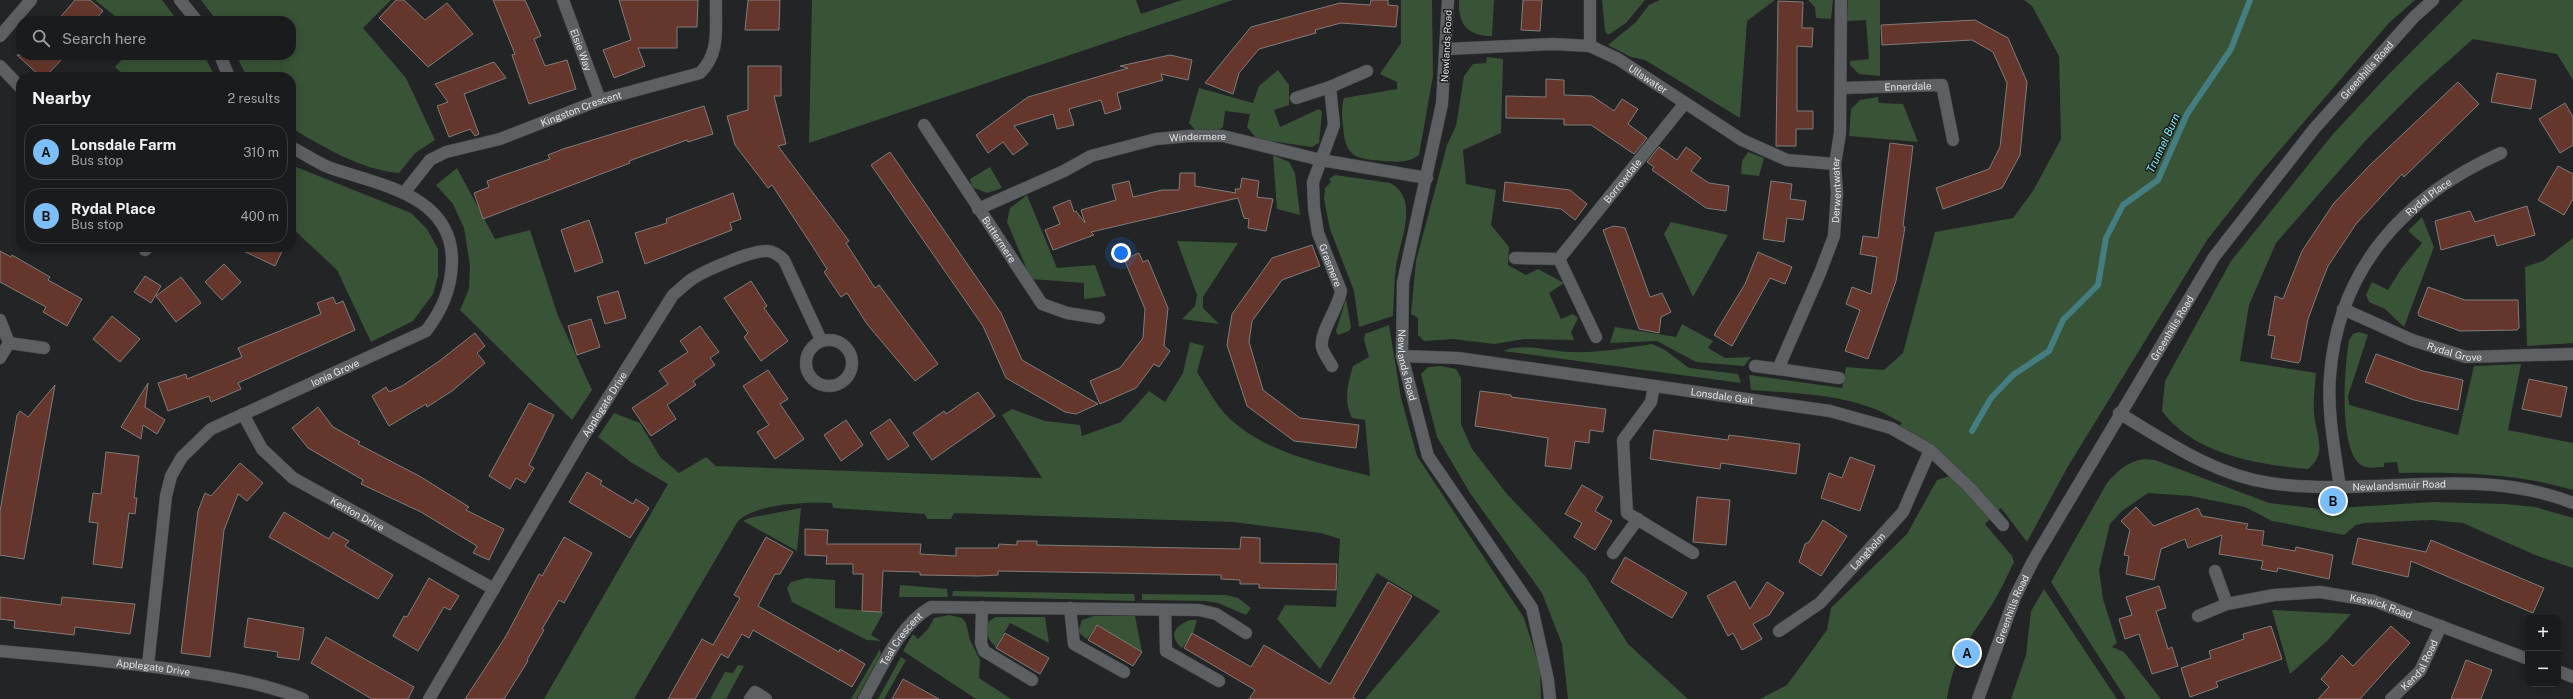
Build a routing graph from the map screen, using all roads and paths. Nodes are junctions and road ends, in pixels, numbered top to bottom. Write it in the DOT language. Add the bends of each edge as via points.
graph roads {
  1 [pos="31,0"];
  2 [pos="180,0"];
  3 [pos="562,0"];
  4 [pos="716,0"];
  5 [pos="1448,0"];
  6 [pos="1590,0"];
  7 [pos="1841,0"];
  8 [pos="2432,0"];
  9 [pos="17,16"];
  10 [pos="193,16"];
  11 [pos="16,17"];
  12 [pos="0,36"];
  13 [pos="1590,46"];
  14 [pos="1447,49"];
  15 [pos="222,60"];
  16 [pos="0,66"];
  17 [pos="1367,71"];
  18 [pos="228,72"];
  19 [pos="16,83"];
  20 [pos="1330,87"];
  21 [pos="1841,88"];
  22 [pos="1296,98"];
  23 [pos="600,100"];
  24 [pos="1685,103"];
  25 [pos="924,126"];
  26 [pos="1953,140"];
  27 [pos="296,150"];
  28 [pos="2501,153"];
  29 [pos="1321,160"];
  30 [pos="1835,164"];
  31 [pos="1427,178"];
  32 [pos="404,192"];
  33 [pos="978,209"];
  34 [pos="1515,258"];
  35 [pos="1559,259"];
  36 [pos="2343,309"];
  37 [pos="1099,318"];
  38 [pos="0,320"];
  39 [pos="1596,337"];
  40 [pos="821,340"];
  41 [pos="9,343"];
  42 [pos="44,348"];
  43 [pos="2573,354"];
  44 [pos="1402,356"];
  45 [pos="0,358"];
  46 [pos="1332,366"];
  47 [pos="1755,366"];
  48 [pos="1778,369"];
  49 [pos="1839,378"];
  50 [pos="1654,386"];
  51 [pos="2119,413"];
  52 [pos="243,414"];
  53 [pos="1930,450"];
  54 [pos="2340,488"];
  55 [pos="2573,503"];
  56 [pos="1638,519"];
  57 [pos="2003,525"];
  58 [pos="1613,553"];
  59 [pos="1693,553"];
  60 [pos="2215,571"];
  61 [pos="494,589"];
  62 [pos="2227,604"];
  63 [pos="982,607"];
  64 [pos="1070,608"];
  65 [pos="1166,610"];
  66 [pos="2198,616"];
  67 [pos="2441,626"];
  68 [pos="1779,631"];
  69 [pos="1246,634"];
  70 [pos="0,651"];
  71 [pos="2525,658"];
  72 [pos="148,665"];
  73 [pos="1124,672"];
  74 [pos="2561,672"];
  75 [pos="2573,677"];
  76 [pos="1032,680"];
  77 [pos="1219,681"];
  78 [pos="303,699"];
  79 [pos="429,699"];
  80 [pos="750,699"];
  81 [pos="766,699"];
  82 [pos="864,699"];
  83 [pos="1550,699"];
  84 [pos="1978,699"];
  85 [pos="2391,699"];
  1 -- 9 [label="street"];
  2 -- 10 [label="street"];
  3 -- 23 [label="street, Elsie Way"];
  4 -- 23 [label="street, Kingston Crescent" via="715,51 710,63 700,73"];
  5 -- 14 [label="street, Newlands Road"];
  6 -- 13 [label="street"];
  7 -- 21 [label="street, Derwentwater"];
  8 -- 51 [label="street, Greenhills Road" via="2314,129 2214,257"];
  11 -- 12 [label="street"];
  13 -- 14 [label="street, Ullswater" via="1553,44"];
  13 -- 24 [label="street, Ullswater" via="1618,60"];
  14 -- 31 [label="street, Newlands Road" via="1442,104"];
  15 -- 18 [label="street"];
  16 -- 19 [label="street"];
  17 -- 20 [label="street"];
  20 -- 22 [label="street"];
  20 -- 29 [label="street, Grasmere" via="1334,125"];
  21 -- 26 [label="street, Ennerdale" via="1942,85"];
  21 -- 30 [label="street, Derwentwater" via="1840,133"];
  23 -- 32 [label="street, Kingston Crescent" via="500,139 435,157"];
  24 -- 30 [label="street, Ullswater" via="1742,140 1787,160"];
  24 -- 35 [label="street, Borrowdale"];
  25 -- 33 [label="street, Buttermere"];
  27 -- 32 [label="street, Ionia Grove" via="326,166"];
  28 -- 36 [label="street, Rydal Place" via="2450,180 2410,210 2393,227 2364,265"];
  29 -- 31 [label="street, Windermere"];
  29 -- 33 [label="street, Windermere" via="1223,136 1156,139 1091,156"];
  29 -- 46 [label="street, Grasmere" via="1313,182 1314,208 1318,233 1341,291 1322,347"];
  30 -- 48 [label="street, Derwentwater" via="1837,193 1834,236"];
  31 -- 44 [label="street, Newlands Road" via="1403,282"];
  32 -- 52 [label="street, Ionia Grove" via="422,202 448,233 452,277 440,313 426,331 400,345"];
  33 -- 37 [label="street, Buttermere" via="1042,304 1067,313"];
  34 -- 35 [label="street"];
  35 -- 39 [label="street"];
  36 -- 43 [label="street, Rydal Grove" via="2412,340 2466,356"];
  36 -- 54 [label="street, Rydal Place" via="2333,344 2330,377 2330,408"];
  38 -- 41 [label="street"];
  40 -- 61 [label="street, Applegate Drive" via="784,260 776,253 767,251 750,254 693,279 673,295 637,350 582,438"];
  41 -- 42 [label="street"];
  41 -- 45 [label="street"];
  44 -- 50 [label="street, Lonsdale Gait" via="1458,358"];
  44 -- 83 [label="street, Newlands Road" via="1428,456 1532,608"];
  47 -- 48 [label="street"];
  48 -- 49 [label="street"];
  50 -- 53 [label="street, Lonsdale Gait" via="1830,411 1891,428"];
  50 -- 56 [label="street" via="1651,402 1623,440 1627,513"];
  51 -- 54 [label="street, Newlandsmuir Road" via="2202,462 2226,471 2268,483"];
  51 -- 84 [label="street, Greenhills Road" via="2033,561 2015,597"];
  52 -- 61 [label="street, Kenton Drive" via="262,448 293,478"];
  52 -- 72 [label="street, Ionia Grove" via="211,429 182,457 171,476 162,529"];
  53 -- 57 [label="street, Lonsdale Gait" via="1970,487"];
  53 -- 68 [label="street, Langholm" via="1903,512 1820,603"];
  54 -- 55 [label="street, Newlandsmuir Road" via="2481,483 2545,492"];
  56 -- 58 [label="street"];
  56 -- 59 [label="street"];
  60 -- 62 [label="street"];
  61 -- 79 [label="street, Applegate Drive"];
  62 -- 66 [label="street, Keswick Road"];
  62 -- 67 [label="street, Keswick Road" via="2274,595 2320,592 2374,601"];
  63 -- 64 [label="street, Teal Crescent"];
  63 -- 76 [label="street" via="981,643 984,651"];
  63 -- 82 [label="street, Teal Crescent" via="931,607 917,615"];
  64 -- 65 [label="street, Teal Crescent"];
  64 -- 73 [label="street" via="1074,644"];
  65 -- 69 [label="street, Teal Crescent" via="1199,610 1216,614"];
  65 -- 77 [label="street" via="1166,651"];
  67 -- 71 [label="street, Keswick Road"];
  67 -- 85 [label="street, Kendal Road" via="2420,671"];
  70 -- 72 [label="street, Applegate Drive"];
  72 -- 78 [label="street, Applegate Drive" via="226,677 284,691"];
  74 -- 75 [label="street"];
  80 -- 81 [label="street" via="755,692"];
}
